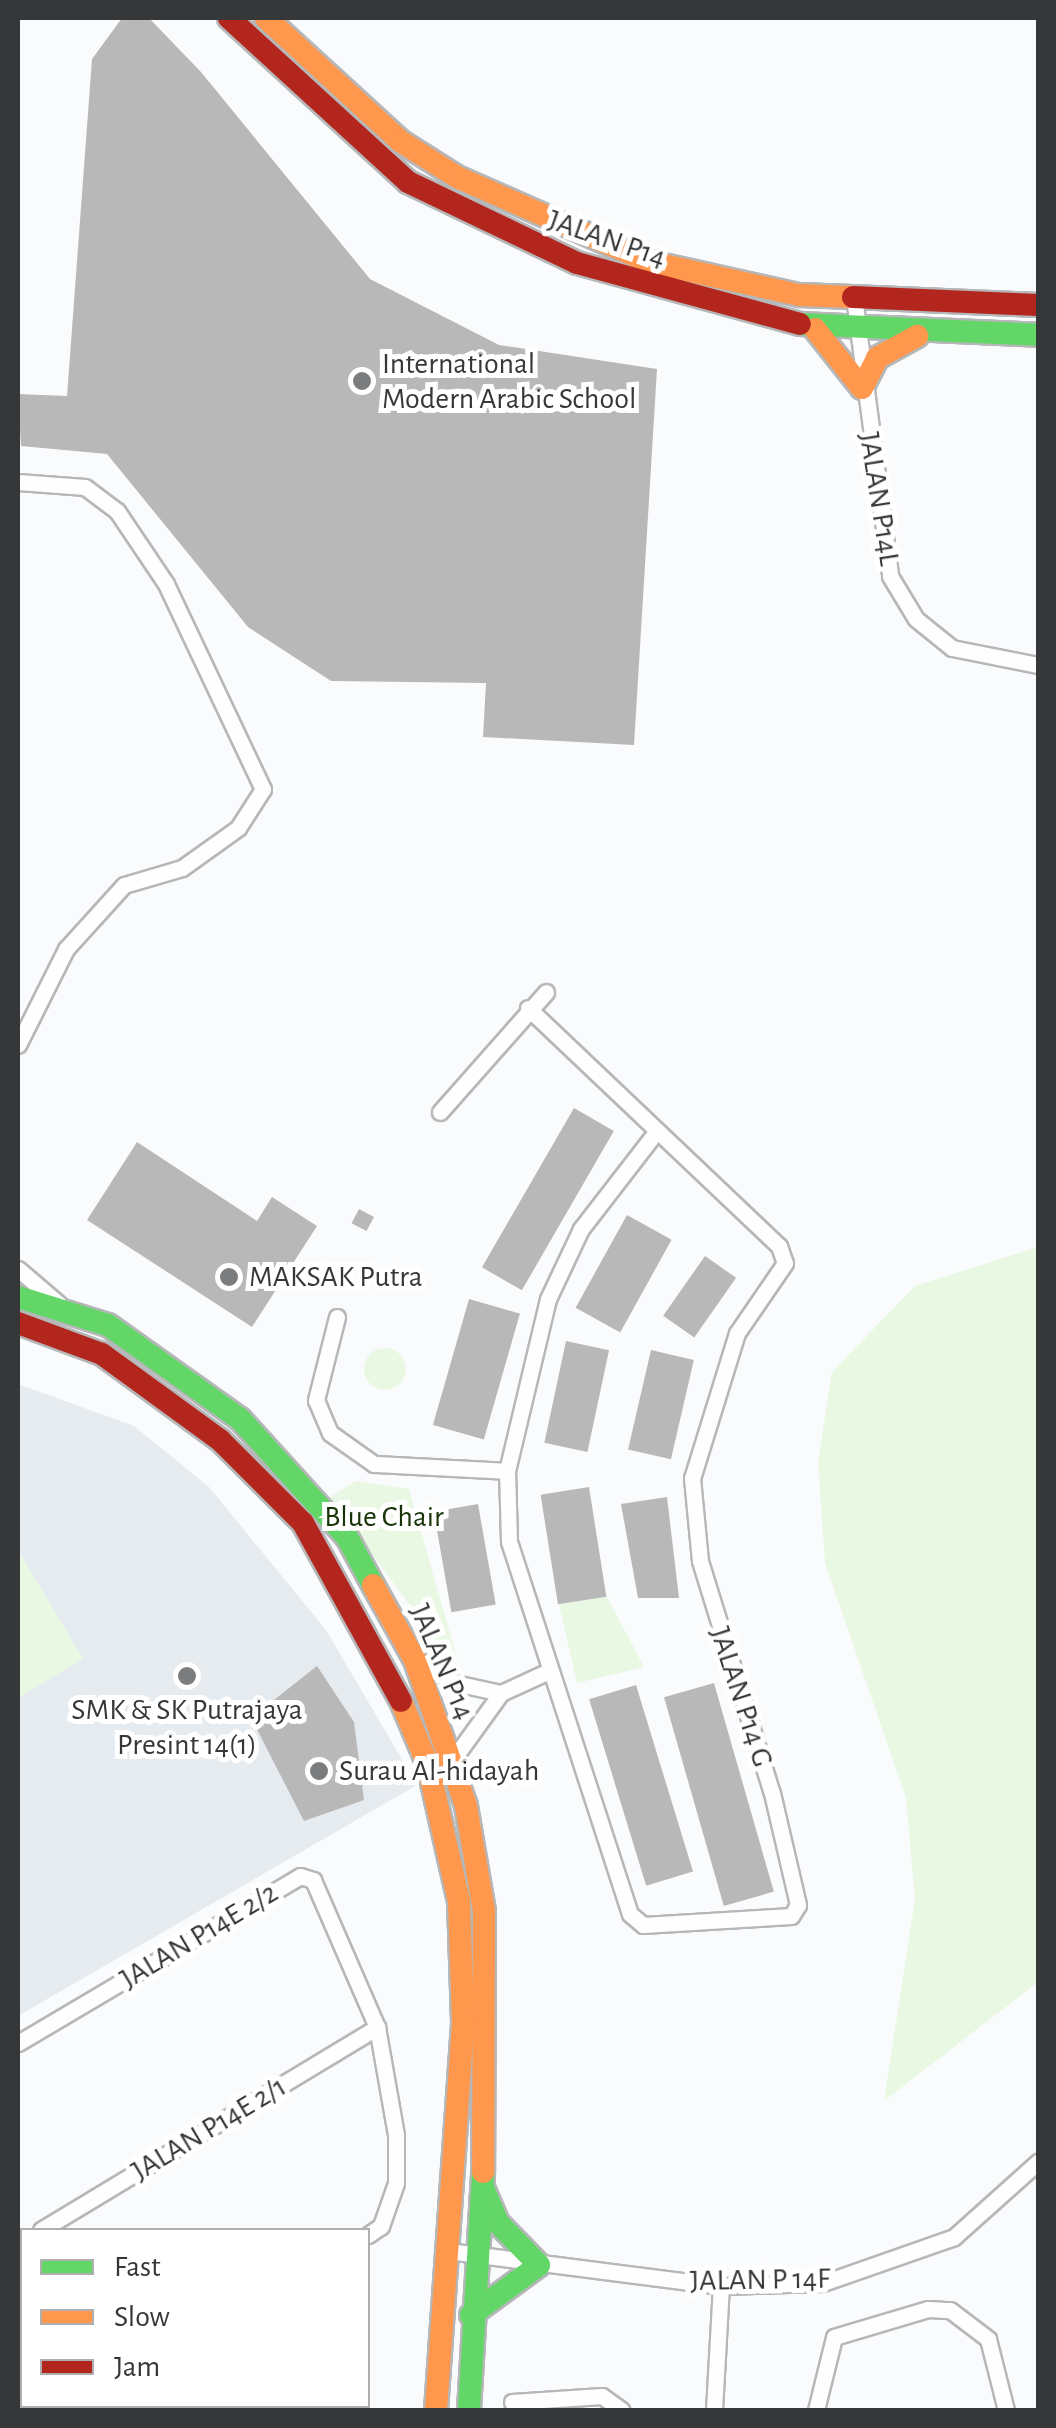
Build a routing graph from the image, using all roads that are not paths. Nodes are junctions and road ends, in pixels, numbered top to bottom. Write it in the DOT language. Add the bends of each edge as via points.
graph roads {
  1 [pos="229,18"];
  2 [pos="266,18"];
  3 [pos="854,297"];
  4 [pos="1038,305"];
  5 [pos="815,328"];
  6 [pos="939,329"];
  7 [pos="855,334"];
  8 [pos="1038,335"];
  9 [pos="862,388"];
  10 [pos="18,482"];
  11 [pos="1038,665"];
  12 [pos="546,992"];
  13 [pos="528,1008"];
  14 [pos="18,1046"];
  15 [pos="440,1112"];
  16 [pos="656,1132"];
  17 [pos="18,1269"];
  18 [pos="18,1297"];
  19 [pos="64,1308"];
  20 [pos="337,1316"];
  21 [pos="18,1323"];
  22 [pos="507,1471"];
  23 [pos="415,1660"];
  24 [pos="549,1671"];
  25 [pos="501,1692"];
  26 [pos="450,1762"];
  27 [pos="377,2027"];
  28 [pos="18,2043"];
  29 [pos="1038,2162"];
  30 [pos="480,2182"];
  31 [pos="43,2228"];
  32 [pos="370,2234"];
  33 [pos="448,2250"];
  34 [pos="476,2255"];
  35 [pos="539,2265"];
  36 [pos="721,2286"];
  37 [pos="471,2315"];
  38 [pos="437,2399"];
  39 [pos="512,2402"];
  40 [pos="426,2410"];
  41 [pos="469,2410"];
  42 [pos="621,2410"];
  43 [pos="714,2410"];
  44 [pos="816,2410"];
  45 [pos="1006,2410"];
  1 -- 5 [label="main road, JALAN P14" via="408,182 496,230 713,306"];
  2 -- 3 [label="main road, JALAN P14" via="400,141 521,212 721,281"];
  3 -- 4 [label="main road, JALAN P14"];
  3 -- 7 [label="street, JALAN P14L"];
  5 -- 7 [label="main road, JALAN P14"];
  5 -- 9 [label="main road"];
  6 -- 7 [label="main road, JALAN P14"];
  6 -- 8 [label="main road, JALAN P14"];
  6 -- 9 [label="main road" via="896,343"];
  7 -- 9 [label="street, JALAN P14L"];
  9 -- 11 [label="street, JALAN P14L" via="890,576 916,619 952,648"];
  10 -- 14 [label="street" via="84,486 116,511 166,584 263,788 238,828 182,868 124,884 66,949"];
  12 -- 13 [label="street"];
  13 -- 15 [label="street"];
  13 -- 16 [label="street, JALAN P14 G"];
  16 -- 22 [label="street, JALAN P14 G" via="580,1230 548,1299"];
  16 -- 24 [label="street, JALAN P14 G" via="778,1246 786,1263 737,1333 692,1478 700,1561 772,1793 796,1912 643,1924 630,1914"];
  17 -- 19 [label="street"];
  18 -- 19 [label="main road, JALAN P14"];
  19 -- 23 [label="main road, JALAN P14" via="165,1359 289,1465 347,1537"];
  20 -- 22 [label="street" via="316,1400 330,1433 374,1464"];
  21 -- 33 [label="main road, JALAN P14" via="102,1354 220,1440 303,1523 379,1646 428,1765 459,1901 462,2024"];
  22 -- 24 [label="street, JALAN P14 G" via="509,1541"];
  23 -- 25 [label="street" via="455,1683"];
  23 -- 26 [label="main road, JALAN P14"];
  24 -- 25 [label="street"];
  25 -- 26 [label="street"];
  26 -- 30 [label="main road, JALAN P14" via="484,1910 490,2062"];
  27 -- 28 [label="street, JALAN P14E 2/2" via="323,1896 300,1876"];
  27 -- 31 [label="street, JALAN P14E 2/1"];
  27 -- 32 [label="street, JALAN P14E 2/2" via="396,2182 381,2226"];
  29 -- 36 [label="street, JALAN P 14F" via="954,2237 872,2272"];
  30 -- 34 [label="main road, JALAN P14"];
  30 -- 35 [label="main road" via="498,2224"];
  33 -- 34 [label="street, JALAN P 14F"];
  33 -- 38 [label="main road, JALAN P14"];
  34 -- 35 [label="street, JALAN P 14F"];
  34 -- 37 [label="main road, JALAN P14"];
  35 -- 36 [label="street, JALAN P 14F"];
  35 -- 37 [label="main road"];
  36 -- 43 [label="street"];
  37 -- 41 [label="main road, JALAN P14"];
  38 -- 40 [label="main road"];
  39 -- 42 [label="street" via="602,2396"];
  44 -- 45 [label="street" via="834,2337 849,2325 928,2309 950,2310 988,2338"];
}
